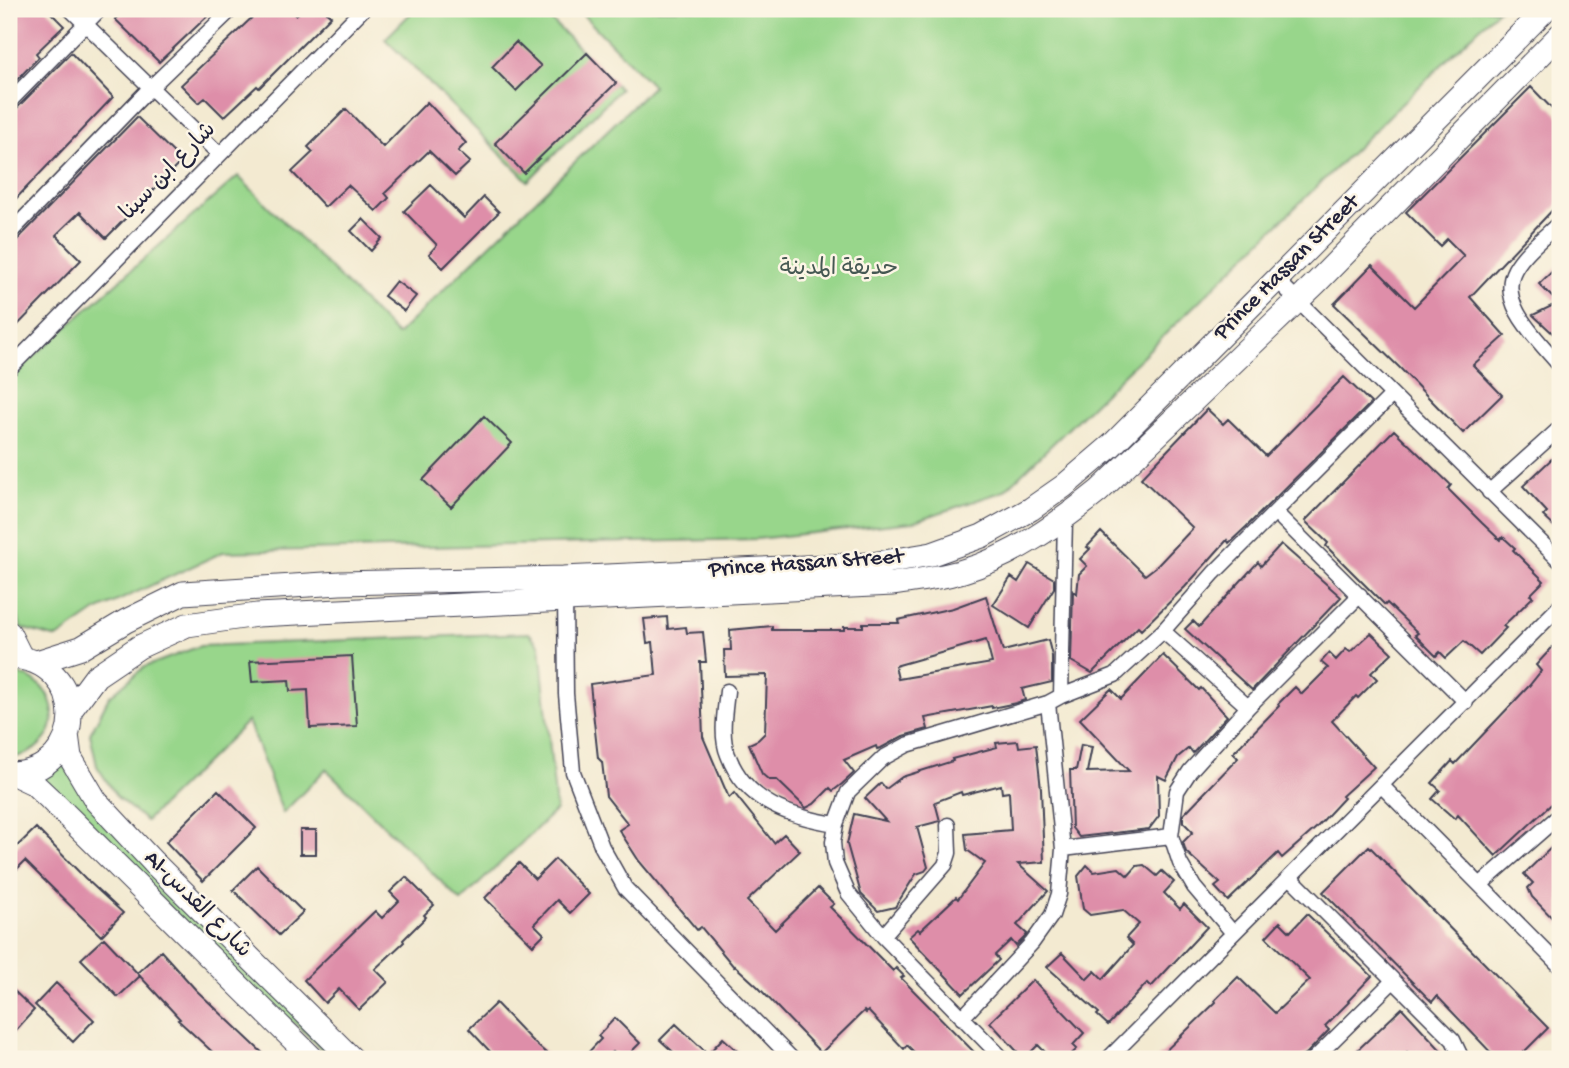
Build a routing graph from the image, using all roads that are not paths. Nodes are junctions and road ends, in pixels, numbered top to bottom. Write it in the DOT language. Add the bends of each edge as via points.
graph roads {
  1 [pos="70,9"];
  2 [pos="100,9"];
  3 [pos="232,9"];
  4 [pos="363,9"];
  5 [pos="1546,9"];
  6 [pos="86,24"];
  7 [pos="1560,35"];
  8 [pos="150,88"];
  9 [pos="9,102"];
  10 [pos="219,153"];
  11 [pos="1560,222"];
  12 [pos="9,234"];
  13 [pos="1276,279"];
  14 [pos="1297,300"];
  15 [pos="1560,366"];
  16 [pos="9,368"];
  17 [pos="1392,395"];
  18 [pos="1560,428"];
  19 [pos="1489,492"];
  20 [pos="1276,513"];
  21 [pos="1065,519"];
  22 [pos="1560,561"];
  23 [pos="564,589"];
  24 [pos="1360,595"];
  25 [pos="1560,606"];
  26 [pos="1163,631"];
  27 [pos="9,633"];
  28 [pos="22,659"];
  29 [pos="727,691"];
  30 [pos="1054,699"];
  31 [pos="1466,702"];
  32 [pos="1248,708"];
  33 [pos="70,711"];
  34 [pos="68,734"];
  35 [pos="11,774"];
  36 [pos="1382,786"];
  37 [pos="1560,815"];
  38 [pos="836,824"];
  39 [pos="948,825"];
  40 [pos="1171,836"];
  41 [pos="1063,849"];
  42 [pos="1291,878"];
  43 [pos="1480,885"];
  44 [pos="1233,933"];
  45 [pos="883,936"];
  46 [pos="1560,966"];
  47 [pos="1393,981"];
  48 [pos="962,1018"];
  49 [pos="313,1059"];
  50 [pos="352,1059"];
  51 [pos="792,1059"];
  52 [pos="1003,1059"];
  53 [pos="1108,1059"];
  54 [pos="1314,1059"];
  55 [pos="1462,1059"];
  1 -- 6 [label="street"];
  2 -- 6 [label="street"];
  3 -- 8 [label="street"];
  4 -- 10 [label="street, شارع ابن سينا"];
  5 -- 13 [label="main road, Prince Hassan Street"];
  6 -- 8 [label="street"];
  6 -- 9 [label="street"];
  7 -- 14 [label="main road, Prince Hassan Street"];
  8 -- 10 [label="street"];
  8 -- 12 [label="street"];
  10 -- 16 [label="street, شارع ابن سينا"];
  11 -- 15 [label="street" via="1515,270 1511,298 1518,314"];
  13 -- 14 [label="street"];
  13 -- 23 [label="main road, Prince Hassan Street" via="1112,445 1064,486 982,536 932,554 872,564"];
  14 -- 17 [label="street"];
  14 -- 21 [label="main road, Prince Hassan Street"];
  17 -- 19 [label="street"];
  17 -- 20 [label="street"];
  18 -- 19 [label="street"];
  19 -- 22 [label="street"];
  20 -- 24 [label="street"];
  20 -- 26 [label="street" via="1214,572"];
  21 -- 23 [label="main road, Prince Hassan Street" via="1006,554 962,571 893,584"];
  21 -- 30 [label="street"];
  23 -- 28 [label="main road, Prince Hassan Street" via="340,583 183,593 81,648"];
  23 -- 33 [label="main road, Prince Hassan Street" via="187,625 139,646 96,676"];
  23 -- 51 [label="street" via="573,772 603,847 625,888"];
  24 -- 31 [label="street"];
  24 -- 32 [label="street"];
  25 -- 31 [label="street"];
  26 -- 30 [label="street" via="1115,675"];
  26 -- 32 [label="street"];
  27 -- 28 [label="main road"];
  28 -- 33 [label="main road" via="47,668 63,687"];
  29 -- 38 [label="street" via="727,754 740,778 780,810"];
  30 -- 38 [label="street" via="907,745 883,758 848,792"];
  30 -- 41 [label="street"];
  31 -- 36 [label="street"];
  32 -- 40 [label="street" via="1177,791"];
  33 -- 34 [label="main road"];
  34 -- 35 [label="main road" via="47,762"];
  34 -- 50 [label="main road, Al-شارع القدس" via="70,757 96,801"];
  35 -- 49 [label="main road, Al-شارع القدس" via="33,783 50,799"];
  36 -- 42 [label="street"];
  36 -- 43 [label="street"];
  37 -- 43 [label="street"];
  38 -- 45 [label="street" via="835,863 848,893"];
  39 -- 45 [label="street" via="945,865"];
  40 -- 41 [label="street"];
  40 -- 44 [label="street" via="1194,887"];
  41 -- 48 [label="street" via="1052,915"];
  42 -- 44 [label="street"];
  42 -- 47 [label="street"];
  43 -- 46 [label="street"];
  44 -- 53 [label="street"];
  45 -- 48 [label="street"];
  47 -- 54 [label="street"];
  47 -- 55 [label="street" via="1453,1040"];
  48 -- 52 [label="street"];
}
